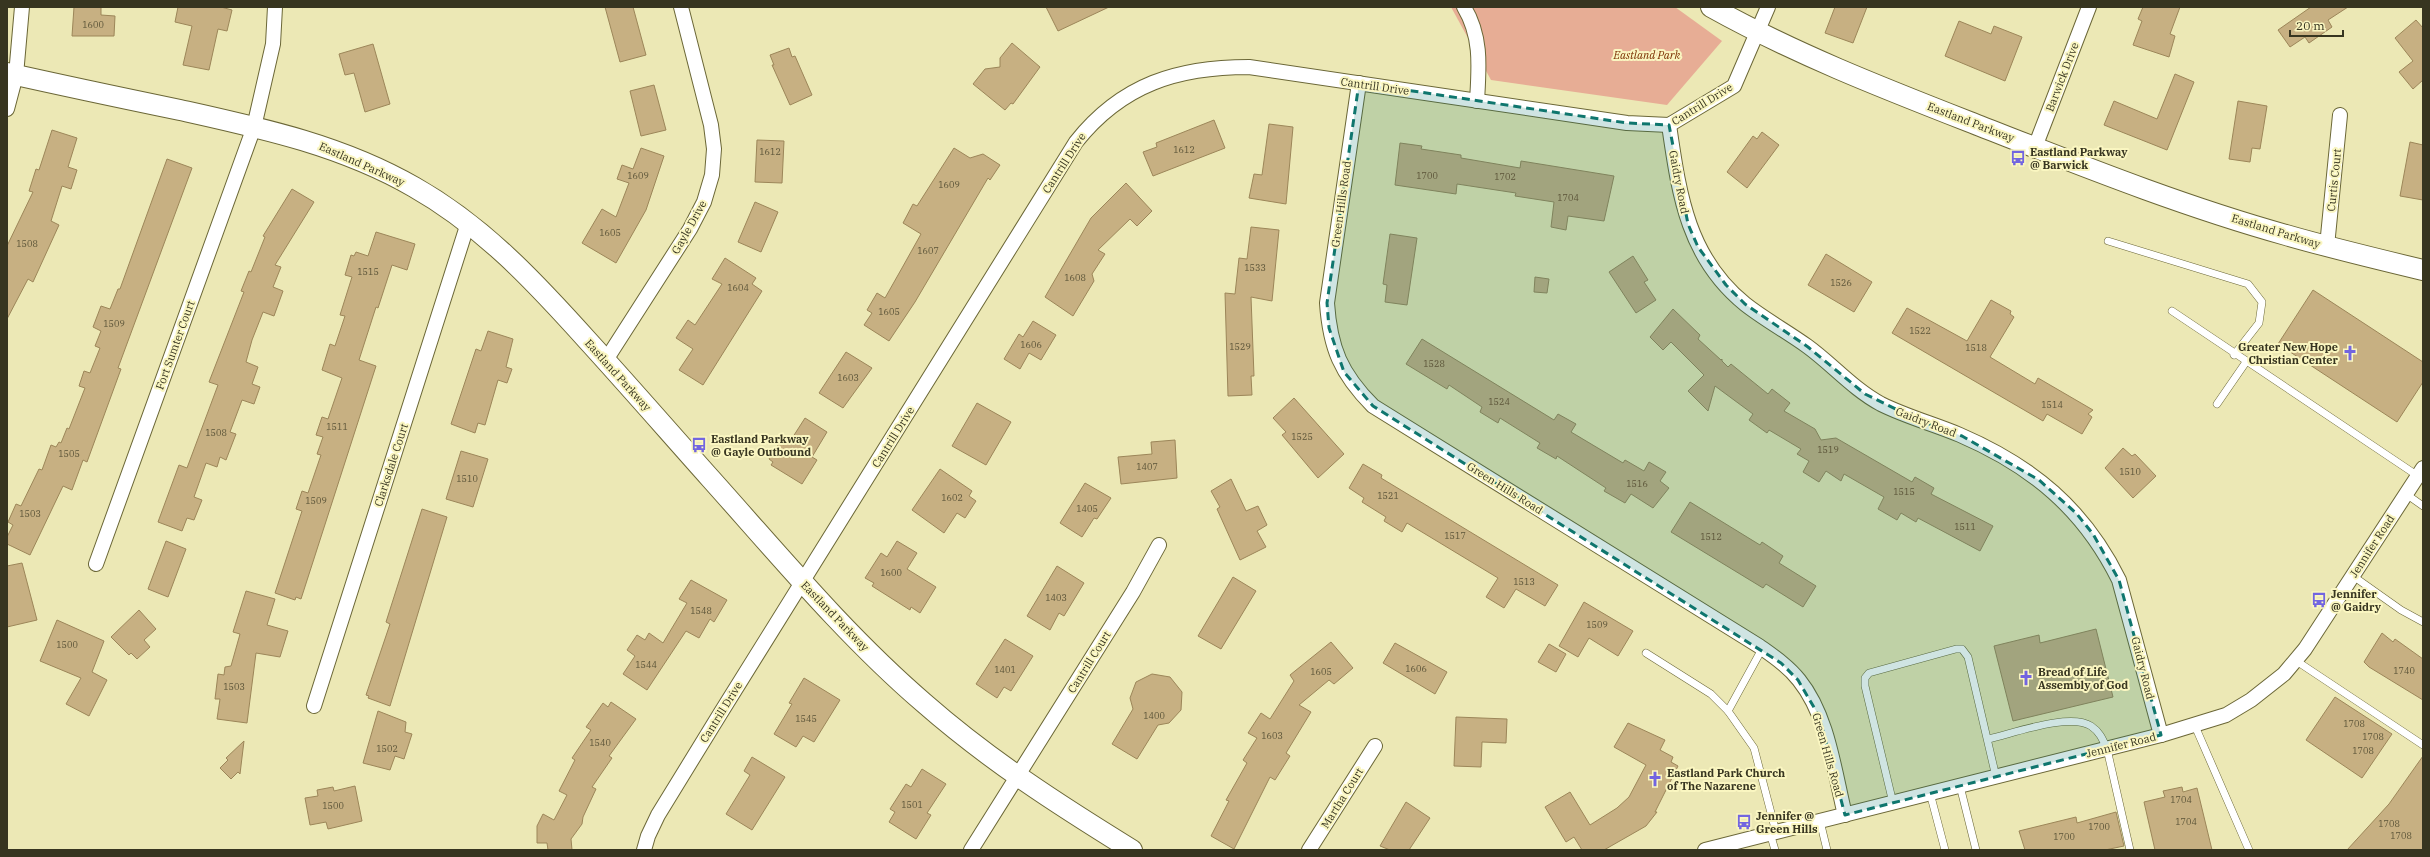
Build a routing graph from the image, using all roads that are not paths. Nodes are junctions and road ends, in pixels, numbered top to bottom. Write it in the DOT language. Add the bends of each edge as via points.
graph roads {
  1 [pos="22,7"];
  2 [pos="275,7"];
  3 [pos="680,7"];
  4 [pos="1464,7"];
  5 [pos="1711,7"];
  6 [pos="1768,7"];
  7 [pos="2089,7"];
  8 [pos="1758,33"];
  9 [pos="12,74"];
  10 [pos="1359,83"];
  11 [pos="1477,101"];
  12 [pos="7,109"];
  13 [pos="2340,115"];
  14 [pos="1669,125"];
  15 [pos="254,126"];
  16 [pos="2035,147"];
  17 [pos="468,223"];
  18 [pos="2108,241"];
  19 [pos="2327,246"];
  20 [pos="2423,270"];
  21 [pos="2172,311"];
  22 [pos="2234,355"];
  23 [pos="606,360"];
  24 [pos="2246,362"];
  25 [pos="2217,404"];
  26 [pos="2420,472"];
  27 [pos="2406,494"];
  28 [pos="2423,506"];
  29 [pos="1159,545"];
  30 [pos="96,564"];
  31 [pos="2353,576"];
  32 [pos="803,582"];
  33 [pos="2423,622"];
  34 [pos="1762,649"];
  35 [pos="1646,653"];
  36 [pos="2295,660"];
  37 [pos="314,706"];
  38 [pos="1728,711"];
  39 [pos="2195,726"];
  40 [pos="2161,736"];
  41 [pos="1988,739"];
  42 [pos="2423,745"];
  43 [pos="1375,746"];
  44 [pos="2107,749"];
  45 [pos="1017,777"];
  46 [pos="1996,777"];
  47 [pos="1960,786"];
  48 [pos="1930,793"];
  49 [pos="1893,803"];
  50 [pos="1845,815"];
  51 [pos="1820,821"];
  52 [pos="1773,833"];
  53 [pos="644,850"];
  54 [pos="971,850"];
  55 [pos="1132,850"];
  56 [pos="1309,850"];
  57 [pos="1705,850"];
  58 [pos="1775,850"];
  59 [pos="1827,850"];
  60 [pos="1944,850"];
  61 [pos="1976,850"];
  62 [pos="2130,850"];
  63 [pos="2249,850"];
  1 -- 9 [label="street"];
  2 -- 15 [label="street, Fort Sumter Court" via="273,44"];
  3 -- 23 [label="street, Gayle Drive" via="711,125 714,149 712,175 704,202 690,229"];
  4 -- 11 [label="street" via="1475,30 1479,50"];
  5 -- 8 [label="street, Eastland Parkway"];
  6 -- 8 [label="street, Cantrill Drive"];
  7 -- 16 [label="street, Barwick Drive"];
  8 -- 14 [label="street, Cantrill Drive" via="1734,86"];
  8 -- 16 [label="street, Eastland Parkway" via="1836,69"];
  9 -- 12 [label="street"];
  9 -- 15 [label="street, Eastland Parkway"];
  10 -- 11 [label="street, Cantrill Drive"];
  10 -- 32 [label="street, Cantrill Drive" via="1249,67 1215,67 1186,71 1159,80 1134,92 1101,116 1076,142"];
  10 -- 34 [label="street, Green Hills Road" via="1327,303 1329,328 1335,350 1344,372 1356,389 1373,406"];
  11 -- 14 [label="street, Cantrill Drive" via="1627,123"];
  13 -- 19 [label="street, Curtis Court"];
  14 -- 40 [label="street, Gaidry Road" via="1688,224 1708,262 1730,290 1745,304 1808,347 1865,394 1916,419 1962,436 2010,461 2059,495 2076,513 2104,552 2119,580"];
  15 -- 17 [label="street, Eastland Parkway" via="333,149 386,172 443,205"];
  15 -- 30 [label="street, Fort Sumter Court"];
  16 -- 19 [label="street, Eastland Parkway" via="2192,205"];
  17 -- 23 [label="street, Eastland Parkway" via="519,266"];
  17 -- 37 [label="street, Clarksdale Court"];
  18 -- 22 [label="lane" via="2248,284 2262,302 2259,323"];
  19 -- 20 [label="street, Eastland Parkway"];
  21 -- 22 [label="lane"];
  22 -- 24 [label="lane"];
  23 -- 32 [label="street, Eastland Parkway"];
  24 -- 25 [label="lane"];
  24 -- 26 [label="lane"];
  26 -- 27 [label="street, Jennifer Road"];
  27 -- 28 [label="lane"];
  27 -- 31 [label="street, Jennifer Road"];
  29 -- 45 [label="street, Cantrill Court" via="1133,592"];
  31 -- 33 [label="lane" via="2401,610"];
  31 -- 36 [label="street, Jennifer Road"];
  32 -- 45 [label="street, Eastland Parkway" via="922,702"];
  32 -- 53 [label="street, Cantrill Drive" via="658,815"];
  34 -- 38 [label="lane"];
  34 -- 50 [label="street, Green Hills Road" via="1794,675 1819,716"];
  35 -- 38 [label="lane" via="1711,694"];
  36 -- 39 [label="street, Jennifer Road" via="2272,684 2251,700 2226,715"];
  36 -- 42 [label="lane"];
  38 -- 52 [label="lane" via="1754,748"];
  39 -- 40 [label="street, Jennifer Road"];
  39 -- 63 [label="lane"];
  40 -- 44 [label="street, Jennifer Road"];
  41 -- 44 [label="lane" via="2074,720 2091,726 2102,738"];
  41 -- 46 [label="lane"];
  41 -- 49 [label="lane" via="1968,657 1962,649 1869,673 1865,678 1865,686"];
  43 -- 56 [label="street, Martha Court"];
  44 -- 46 [label="street, Jennifer Road"];
  44 -- 62 [label="lane"];
  45 -- 54 [label="street"];
  45 -- 55 [label="street, Eastland Parkway"];
  46 -- 47 [label="street, Jennifer Road"];
  47 -- 48 [label="street, Jennifer Road"];
  47 -- 61 [label="lane"];
  48 -- 49 [label="street, Jennifer Road"];
  48 -- 60 [label="lane"];
  49 -- 50 [label="street, Jennifer Road"];
  50 -- 51 [label="street, Jennifer Road"];
  51 -- 52 [label="street, Jennifer Road"];
  51 -- 59 [label="lane"];
  52 -- 57 [label="street, Jennifer Road"];
  52 -- 58 [label="lane"];
}
